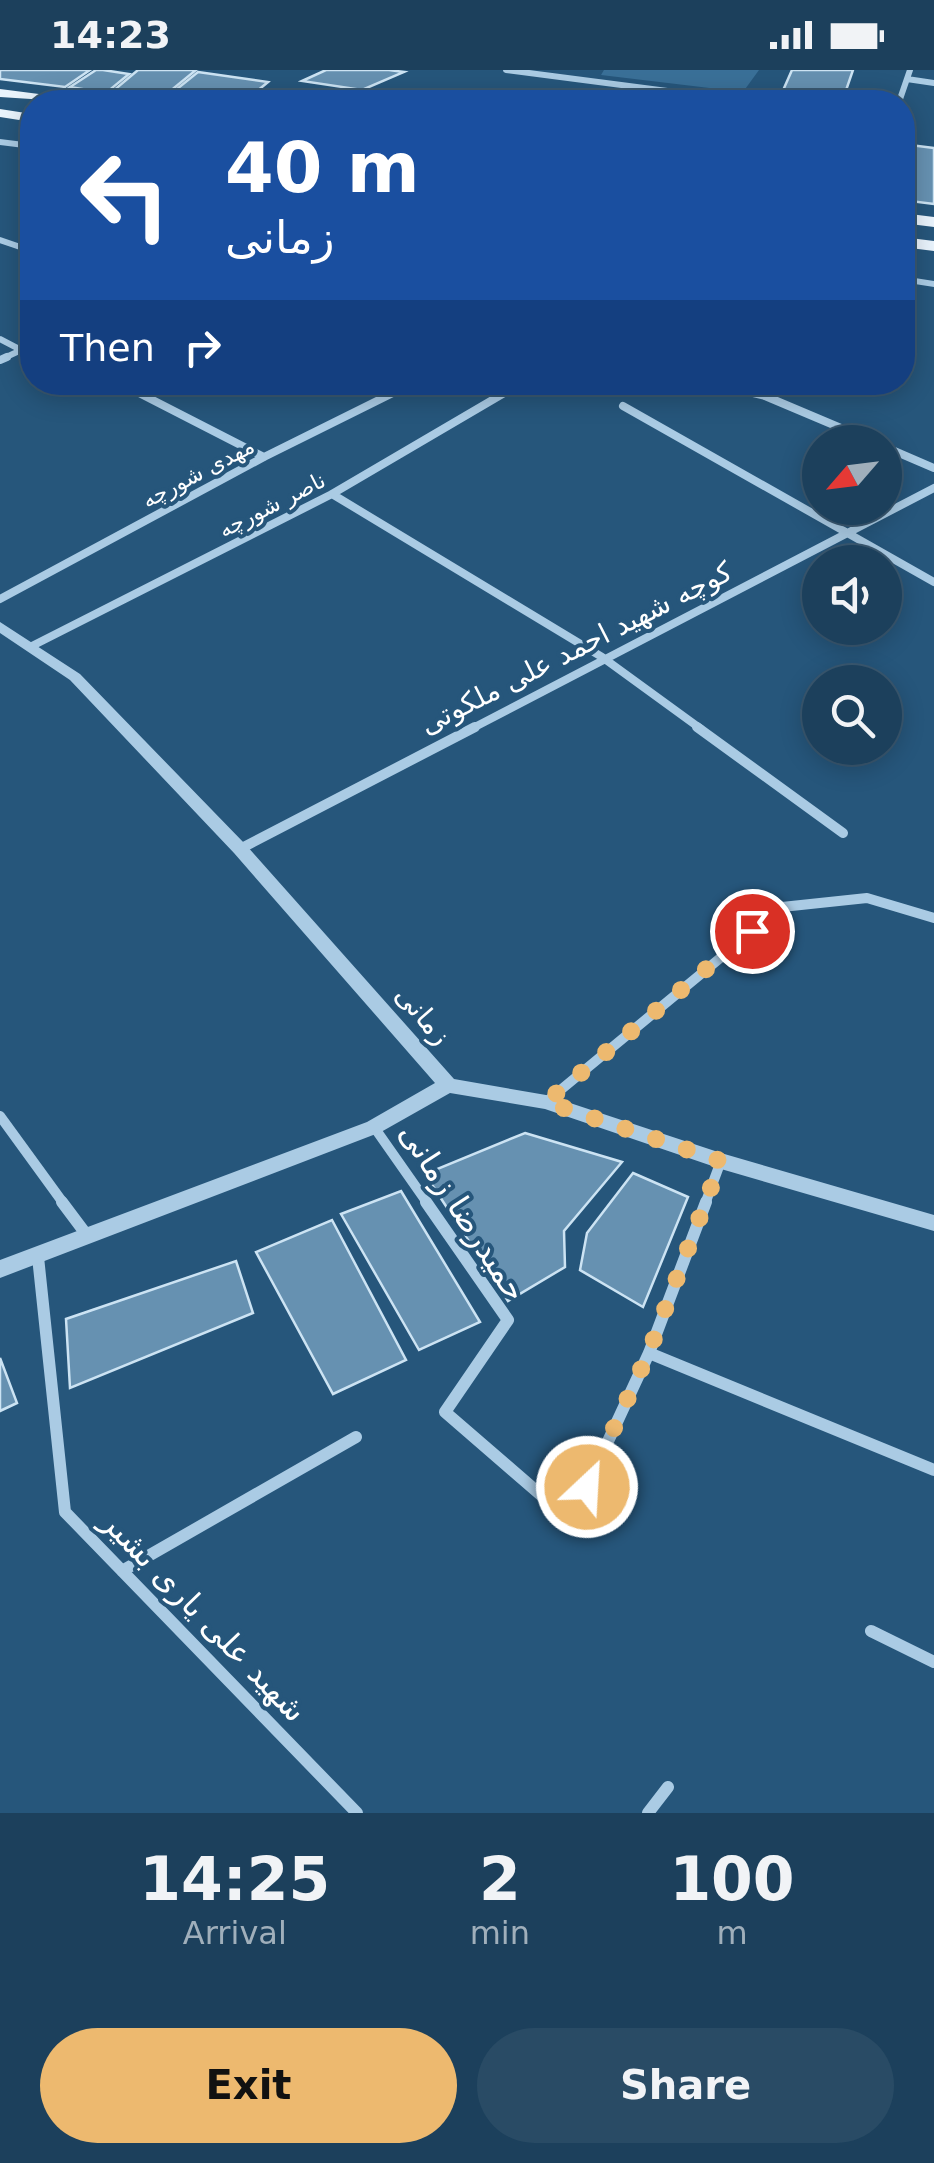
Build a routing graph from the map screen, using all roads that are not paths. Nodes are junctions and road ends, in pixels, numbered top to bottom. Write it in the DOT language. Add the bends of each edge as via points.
graph roads {
  1 [pos="506,70"];
  2 [pos="910,70"];
  3 [pos="907,80"];
  4 [pos="934,83"];
  5 [pos="660,90"];
  6 [pos="903,90"];
  7 [pos="143,395"];
  8 [pos="389,395"];
  9 [pos="501,395"];
  10 [pos="762,395"];
  11 [pos="623,406"];
  12 [pos="834,425"];
  13 [pos="902,454"];
  14 [pos="264,457"];
  15 [pos="934,468"];
  16 [pos="934,488"];
  17 [pos="332,494"];
  18 [pos="850,532"];
  19 [pos="934,582"];
  20 [pos="0,599"];
  21 [pos="0,626"];
  22 [pos="30,646"];
  23 [pos="602,657"];
  24 [pos="843,833"];
  25 [pos="240,849"];
  26 [pos="934,918"];
  27 [pos="448,1084"];
  28 [pos="546,1102"];
  29 [pos="0,1116"];
  30 [pos="374,1127"];
  31 [pos="721,1161"];
  32 [pos="934,1222"];
  33 [pos="86,1234"];
  34 [pos="38,1257"];
  35 [pos="0,1268"];
  36 [pos="649,1352"];
  37 [pos="356,1437"];
  38 [pos="934,1470"];
  39 [pos="122,1571"];
  40 [pos="871,1631"];
  41 [pos="934,1662"];
  42 [pos="668,1787"];
  43 [pos="357,1813"];
  44 [pos="648,1813"];
  1 -- 5 [label="street"];
  2 -- 3 [label="street"];
  3 -- 4 [label="street"];
  3 -- 6 [label="street"];
  7 -- 14 [label="street"];
  8 -- 14 [label="street, مهدی شورچه"];
  9 -- 17 [label="street, ناصر شورچه"];
  10 -- 12 [label="street"];
  11 -- 18 [label="street"];
  13 -- 15 [label="street"];
  14 -- 20 [label="street, مهدی شورچه"];
  16 -- 18 [label="street, کوچه شهید احمد علی ملکوتی"];
  17 -- 22 [label="street, ناصر شورچه"];
  17 -- 23 [label="street"];
  18 -- 19 [label="street"];
  18 -- 23 [label="street, کوچه شهید احمد علی ملکوتی"];
  21 -- 22 [label="street, زمانی"];
  22 -- 25 [label="street, زمانی" via="75,676"];
  23 -- 24 [label="street"];
  23 -- 25 [label="street, کوچه شهید احمد علی ملکوتی"];
  25 -- 27 [label="street, زمانی"];
  26 -- 28 [label="street" via="867,898 782,906"];
  27 -- 28 [label="street, زمانی"];
  27 -- 30 [label="street"];
  28 -- 31 [label="street, زمانی"];
  29 -- 33 [label="street"];
  30 -- 33 [label="street"];
  30 -- 36 [label="street, حمیدرضا زمانی" via="508,1320 445,1412 571,1520"];
  31 -- 32 [label="street, زمانی"];
  31 -- 36 [label="street, حمیدرضا زمانی"];
  33 -- 34 [label="street"];
  34 -- 35 [label="street"];
  34 -- 39 [label="street, شهید علی یاری بشیر" via="65,1512"];
  36 -- 38 [label="street"];
  37 -- 39 [label="street"];
  39 -- 43 [label="street, شهید علی یاری بشیر"];
  40 -- 41 [label="street"];
  42 -- 44 [label="street"];
}
